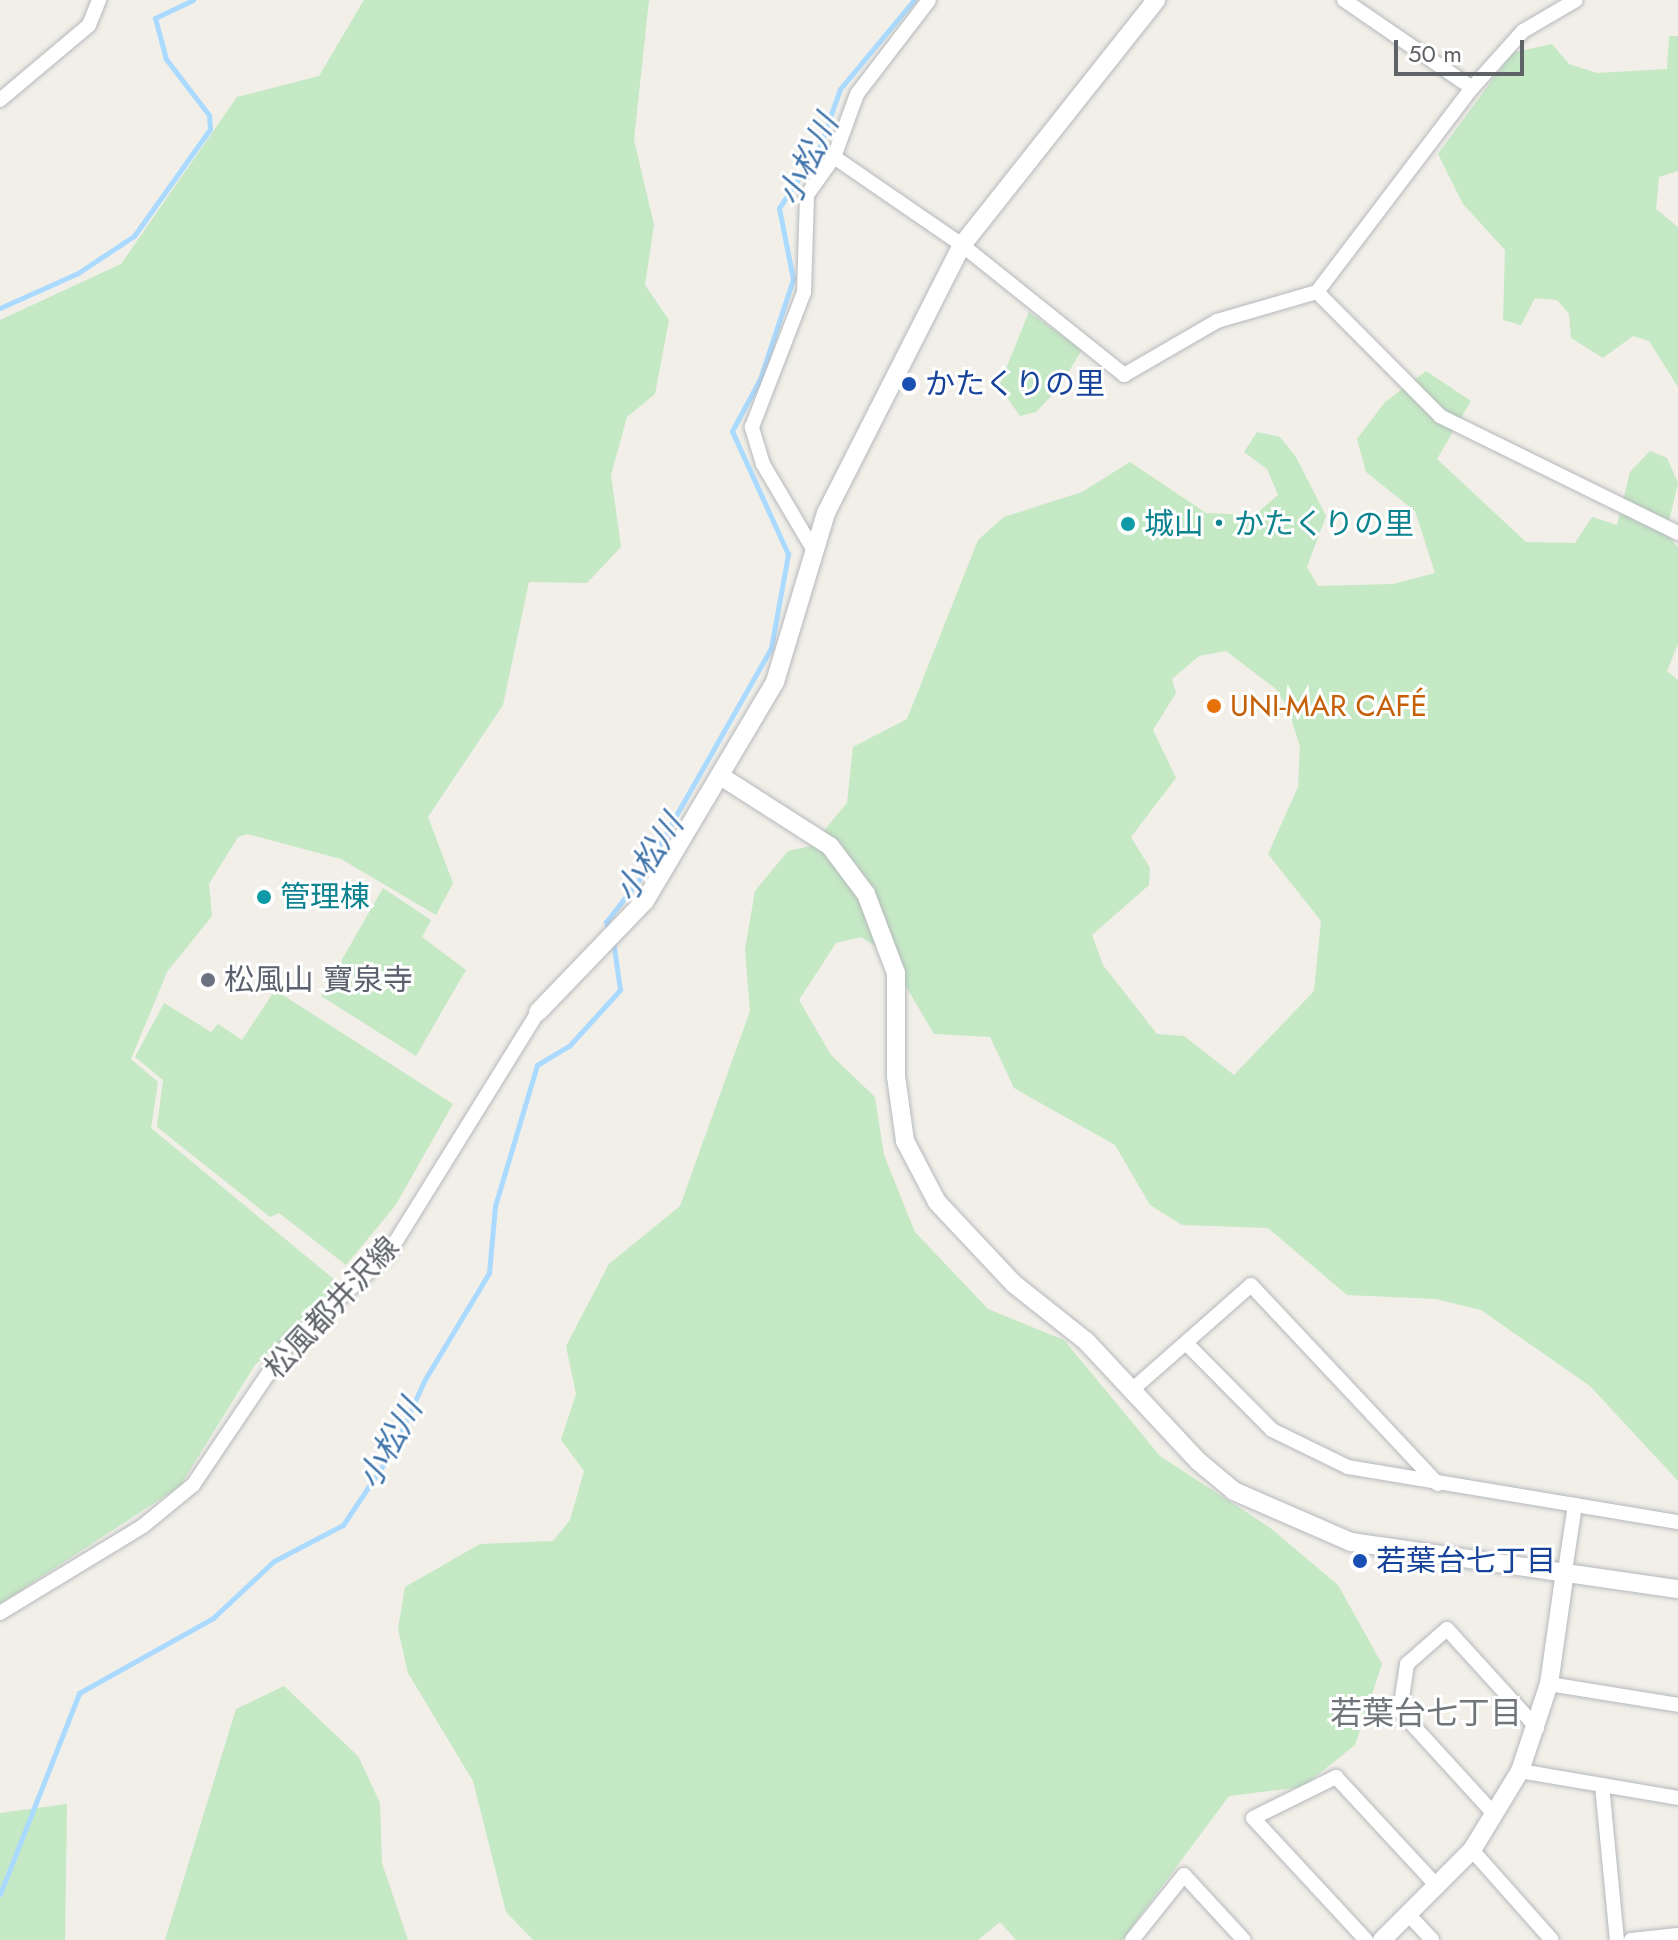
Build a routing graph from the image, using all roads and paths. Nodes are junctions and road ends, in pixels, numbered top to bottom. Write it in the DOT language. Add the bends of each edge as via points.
graph roads {
  1 [pos="99,0"];
  2 [pos="929,0"];
  3 [pos="1156,0"];
  4 [pos="1344,0"];
  5 [pos="1576,0"];
  6 [pos="1472,88"];
  7 [pos="0,100"];
  8 [pos="834,157"];
  9 [pos="962,245"];
  10 [pos="1317,292"];
  11 [pos="1678,533"];
  12 [pos="813,549"];
  13 [pos="722,777"];
  14 [pos="538,1012"];
  15 [pos="1186,1343"];
  16 [pos="1133,1389"];
  17 [pos="1438,1484"];
  18 [pos="1575,1505"];
  19 [pos="1678,1522"];
  20 [pos="1565,1571"];
  21 [pos="1678,1589"];
  22 [pos="0,1613"];
  23 [pos="1549,1684"];
  24 [pos="1678,1705"];
  25 [pos="1537,1728"];
  26 [pos="1520,1771"];
  27 [pos="1602,1785"];
  28 [pos="1678,1798"];
  29 [pos="1495,1815"];
  30 [pos="1472,1850"];
  31 [pos="1438,1887"];
  32 [pos="1409,1915"];
  33 [pos="1678,1935"];
  34 [pos="1132,1940"];
  35 [pos="1244,1940"];
  36 [pos="1366,1940"];
  37 [pos="1382,1940"];
  38 [pos="1432,1940"];
  39 [pos="1552,1940"];
  40 [pos="1617,1940"];
  41 [pos="1631,1940"];
  1 -- 7 [label="street" via="89,25"];
  2 -- 8 [label="street" via="857,94"];
  3 -- 9 [label="street"];
  4 -- 6 [label="street"];
  5 -- 6 [label="street" via="1523,31"];
  6 -- 10 [label="street"];
  8 -- 9 [label="street"];
  8 -- 12 [label="street" via="807,195 804,292 752,427 763,464"];
  9 -- 10 [label="street" via="1124,375 1217,321"];
  9 -- 12 [label="street"];
  10 -- 11 [label="street" via="1440,416"];
  12 -- 13 [label="street" via="775,682"];
  13 -- 14 [label="street" via="621,929"];
  13 -- 16 [label="street" via="830,846 866,894 896,973 896,1076 905,1141 937,1202 1014,1284 1086,1341"];
  14 -- 22 [label="street, 松風都井沢線" via="388,1254 286,1347 193,1485 143,1526"];
  15 -- 16 [label="street"];
  15 -- 17 [label="street" via="1272,1430 1348,1467"];
  15 -- 17 [label="street" via="1251,1285"];
  16 -- 20 [label="street" via="1234,1491 1322,1534"];
  17 -- 18 [label="street"];
  18 -- 19 [label="street"];
  18 -- 20 [label="street"];
  20 -- 21 [label="street"];
  20 -- 23 [label="street"];
  23 -- 24 [label="street"];
  23 -- 25 [label="street"];
  25 -- 26 [label="street"];
  25 -- 29 [label="street" via="1447,1629 1407,1664 1400,1711"];
  26 -- 27 [label="street"];
  26 -- 29 [label="street"];
  27 -- 28 [label="street"];
  27 -- 40 [label="street"];
  29 -- 30 [label="street"];
  30 -- 31 [label="street"];
  30 -- 39 [label="street"];
  31 -- 32 [label="street"];
  31 -- 36 [label="street" via="1336,1777 1253,1818"];
  32 -- 37 [label="street"];
  32 -- 38 [label="street"];
  33 -- 41 [label="street"];
  34 -- 35 [label="street" via="1184,1875"];
}
